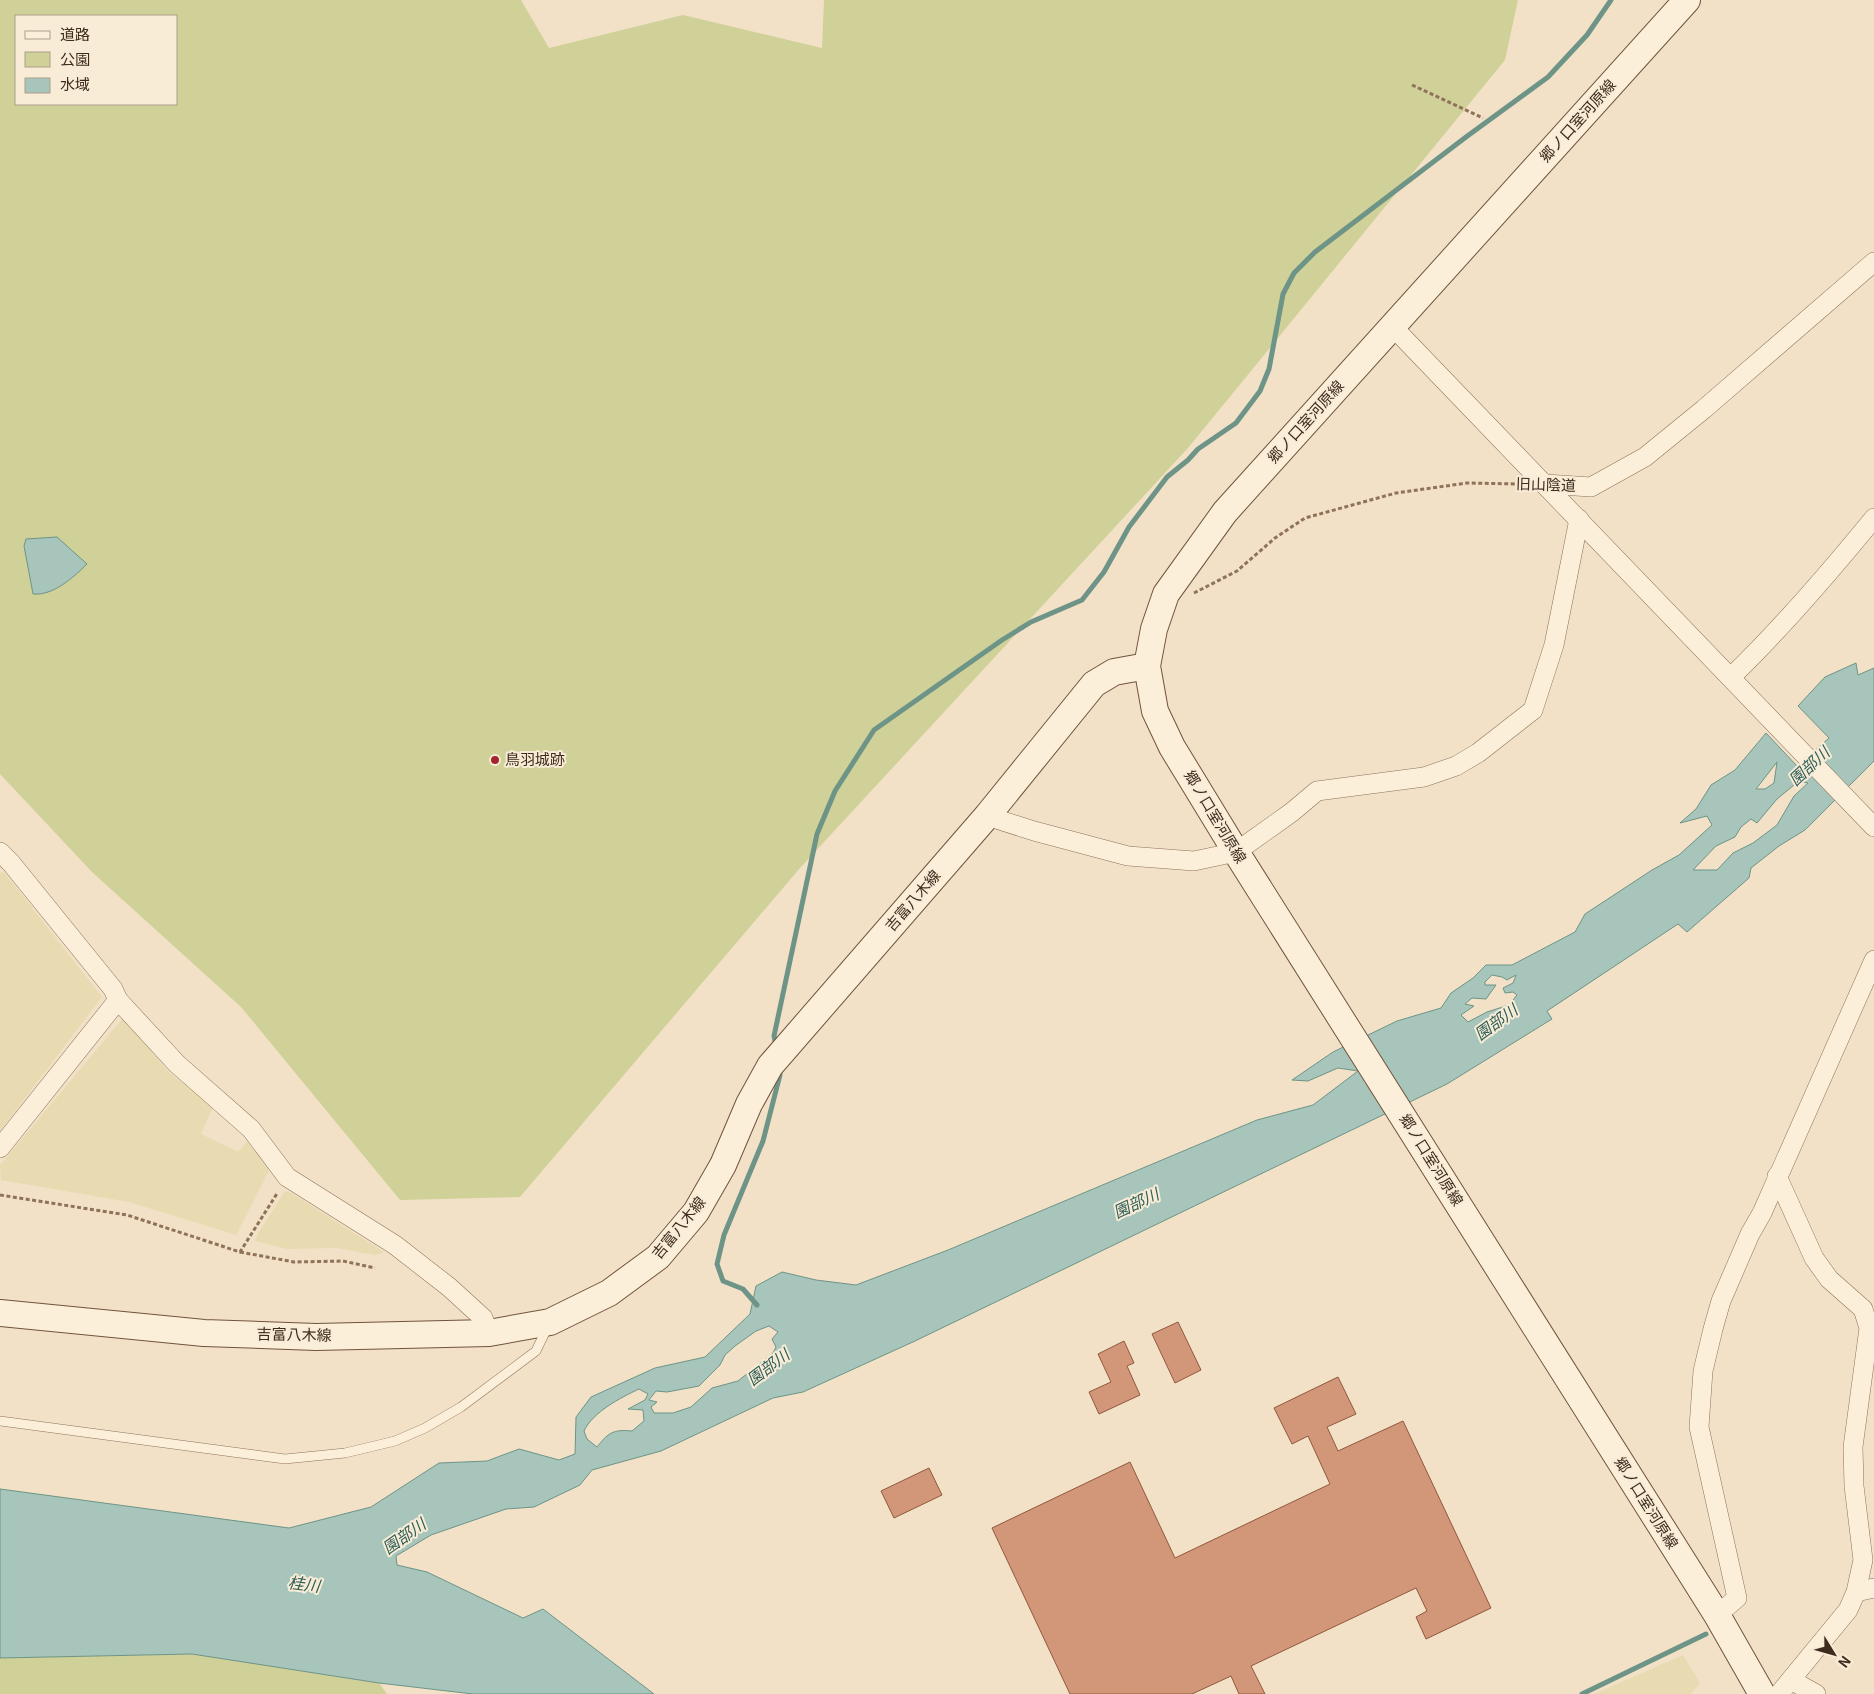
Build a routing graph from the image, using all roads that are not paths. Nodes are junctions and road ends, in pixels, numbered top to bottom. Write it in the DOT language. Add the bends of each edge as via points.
graph roads {
  1 [pos="1687,0"];
  2 [pos="1874,262"];
  3 [pos="1392,326"];
  4 [pos="1545,484"];
  5 [pos="1874,518"];
  6 [pos="1579,519"];
  7 [pos="1147,666"];
  8 [pos="1735,682"];
  9 [pos="987,816"];
  10 [pos="1869,820"];
  11 [pos="0,852"];
  12 [pos="1236,852"];
  13 [pos="1874,960"];
  14 [pos="118,1000"];
  15 [pos="0,1148"];
  16 [pos="1777,1176"];
  17 [pos="0,1313"];
  18 [pos="550,1322"];
  19 [pos="490,1332"];
  20 [pos="0,1421"];
  21 [pos="1865,1590"];
  22 [pos="1717,1615"];
  23 [pos="1785,1687"];
  24 [pos="1762,1694"];
  25 [pos="1816,1694"];
  1 -- 3 [label="main road, 郷ノ口室河原線"];
  2 -- 4 [label="street, 旧山陰道" via="1645,457 1592,487"];
  3 -- 4 [label="street"];
  3 -- 7 [label="main road, 郷ノ口室河原線" via="1225,512 1166,594"];
  4 -- 6 [label="street"];
  5 -- 8 [label="street"];
  6 -- 8 [label="street"];
  6 -- 12 [label="street" via="1554,645 1533,710 1456,766 1424,776 1317,791"];
  7 -- 9 [label="main road, 吉富八木線" via="1114,672 1094,684"];
  7 -- 12 [label="main road, 郷ノ口室河原線" via="1156,711 1172,747"];
  8 -- 10 [label="street"];
  9 -- 12 [label="street" via="1128,856 1194,861"];
  9 -- 18 [label="main road, 吉富八木線" via="770,1066 749,1104 723,1165 696,1212 658,1257 609,1293"];
  11 -- 14 [label="street" via="113,989"];
  12 -- 22 [label="main road, 郷ノ口室河原線"];
  13 -- 16 [label="street"];
  14 -- 15 [label="street"];
  14 -- 19 [label="street" via="177,1064 251,1129 287,1177 395,1245 449,1287 482,1318"];
  16 -- 21 [label="street" via="1814,1258 1829,1280 1863,1309 1869,1328 1853,1447"];
  16 -- 22 [label="street" via="1721,1302 1703,1370 1699,1427 1737,1598"];
  17 -- 19 [label="main road, 吉富八木線" via="204,1333 307,1337"];
  18 -- 19 [label="main road, 吉富八木線"];
  18 -- 20 [label="lane" via="536,1351 460,1407 396,1441 346,1453 285,1459"];
  21 -- 23 [label="street"];
  22 -- 24 [label="main road, 郷ノ口室河原線"];
  23 -- 25 [label="street"];
}
